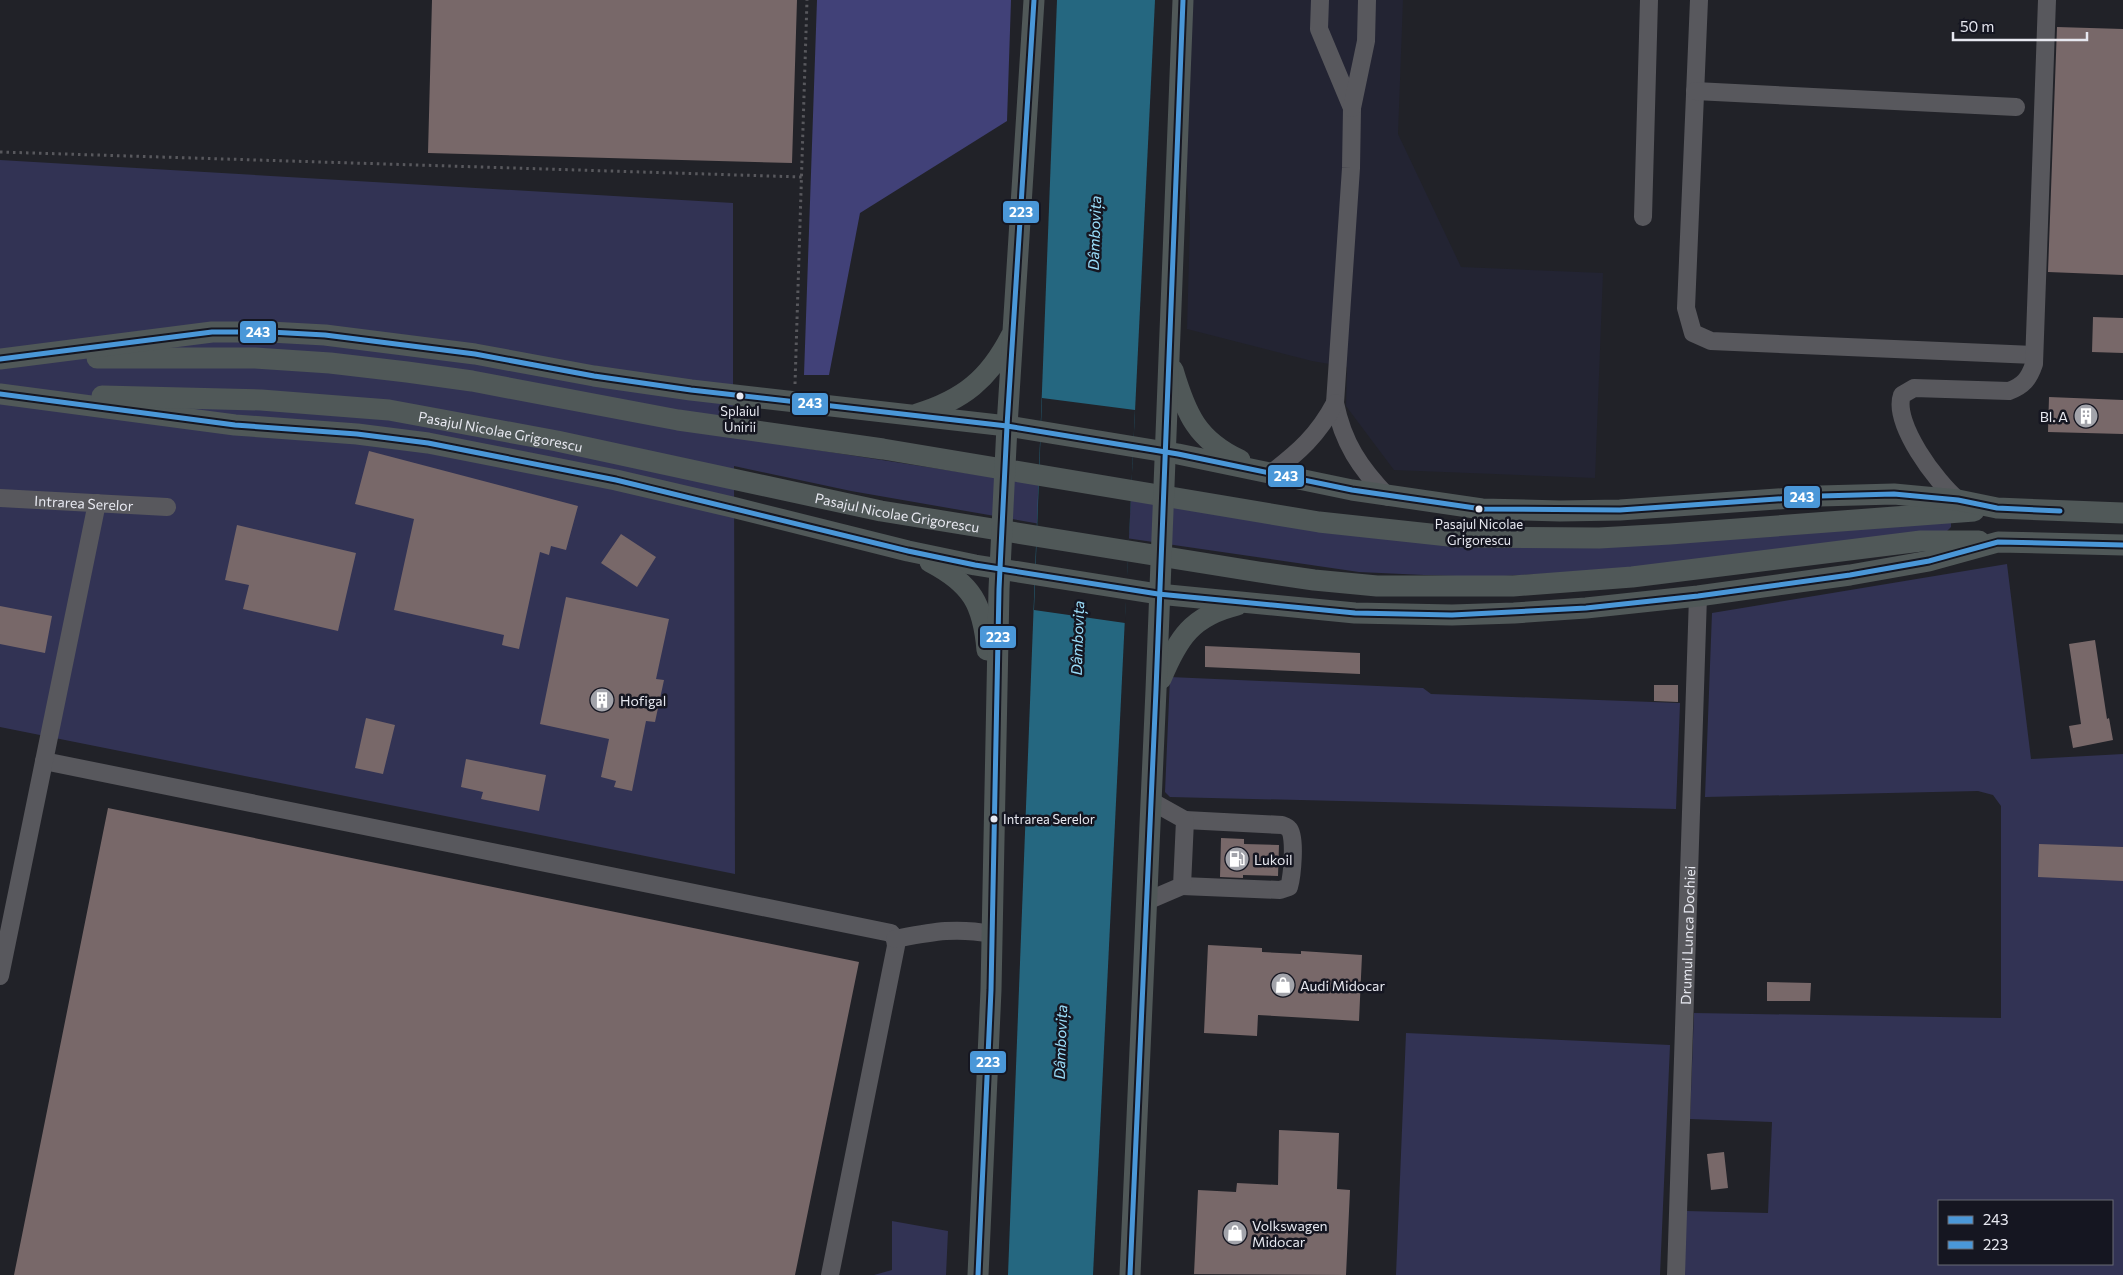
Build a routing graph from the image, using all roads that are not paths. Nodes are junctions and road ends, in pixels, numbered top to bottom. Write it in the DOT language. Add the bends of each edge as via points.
graph roads {
  1 [pos="1034,0"];
  2 [pos="1183,0"];
  3 [pos="1320,0"];
  4 [pos="1367,0"];
  5 [pos="1650,0"];
  6 [pos="1699,0"];
  7 [pos="2047,0"];
  8 [pos="1695,91"];
  9 [pos="2016,107"];
  10 [pos="1352,108"];
  11 [pos="1643,217"];
  12 [pos="1014,331"];
  13 [pos="1169,355"];
  14 [pos="2034,355"];
  15 [pos="4,359"];
  16 [pos="4,394"];
  17 [pos="1335,403"];
  18 [pos="912,415"];
  19 [pos="1007,426"];
  20 [pos="1165,452"];
  21 [pos="1270,474"];
  22 [pos="1388,497"];
  23 [pos="0,498"];
  24 [pos="1958,500"];
  25 [pos="96,503"];
  26 [pos="167,506"];
  27 [pos="1997,508"];
  28 [pos="2123,514"];
  29 [pos="1998,542"];
  30 [pos="2123,545"];
  31 [pos="908,551"];
  32 [pos="1000,570"];
  33 [pos="1158,594"];
  34 [pos="1698,596"];
  35 [pos="1246,603"];
  36 [pos="1156,690"];
  37 [pos="996,707"];
  38 [pos="44,761"];
  39 [pos="1151,801"];
  40 [pos="1185,820"];
  41 [pos="1182,886"];
  42 [pos="1147,901"];
  43 [pos="992,934"];
  44 [pos="895,939"];
  45 [pos="0,976"];
  46 [pos="830,1275"];
  47 [pos="978,1275"];
  48 [pos="1130,1275"];
  49 [pos="1676,1275"];
  1 -- 12 [label="main road"];
  2 -- 13 [label="main road"];
  3 -- 10 [label="street" via="1319,29"];
  4 -- 10 [label="street" via="1366,41"];
  5 -- 11 [label="street"];
  6 -- 8 [label="street"];
  7 -- 14 [label="street"];
  8 -- 9 [label="street"];
  8 -- 14 [label="street" via="1686,308 1693,333 1711,341"];
  10 -- 17 [label="street"];
  12 -- 18 [label="main road" via="996,363 974,387 943,405"];
  12 -- 19 [label="main road"];
  13 -- 20 [label="main road"];
  13 -- 21 [label="main road" via="1197,429 1230,455"];
  14 -- 24 [label="street" via="2031,374 2026,382 2009,391 1914,388 1902,395 1900,409 1918,452 1936,479"];
  15 -- 18 [label="main road" via="183,334 270,332 411,344 640,383"];
  15 -- 27 [label="main road" via="210,356 330,363 472,381 678,420 883,449 1262,512 1428,534 1549,539 1670,534"];
  16 -- 29 [label="main road, Pasajul Nicolae Grigorescu" via="253,399 389,410 557,441 881,511 1259,572 1386,586 1513,586 1632,577 1921,541"];
  16 -- 31 [label="main road" via="208,422 357,434 444,446 671,492"];
  17 -- 21 [label="street" via="1312,439"];
  17 -- 22 [label="street" via="1347,443 1368,475"];
  18 -- 19 [label="main road"];
  19 -- 20 [label="main road"];
  19 -- 32 [label="main road"];
  20 -- 21 [label="main road"];
  20 -- 33 [label="main road"];
  21 -- 22 [label="main road"];
  22 -- 24 [label="main road" via="1482,509 1560,511 1869,494"];
  23 -- 25 [label="street, Intrarea Serelor"];
  24 -- 27 [label="main road"];
  25 -- 26 [label="street, Intrarea Serelor"];
  25 -- 38 [label="street"];
  27 -- 28 [label="main road"];
  29 -- 30 [label="main road"];
  29 -- 34 [label="main road" via="1906,566"];
  31 -- 32 [label="main road"];
  31 -- 37 [label="main road" via="957,578 974,596 985,629"];
  32 -- 33 [label="main road"];
  32 -- 37 [label="main road"];
  33 -- 35 [label="main road"];
  33 -- 36 [label="main road"];
  34 -- 35 [label="main road" via="1552,611 1452,615 1354,613"];
  34 -- 49 [label="street, Drumul Lunca Dochiei"];
  35 -- 36 [label="main road" via="1225,608 1193,624 1175,646"];
  36 -- 39 [label="main road"];
  37 -- 43 [label="main road"];
  38 -- 44 [label="street" via="891,933"];
  38 -- 45 [label="street"];
  39 -- 40 [label="street"];
  39 -- 42 [label="main road"];
  40 -- 41 [label="street"];
  40 -- 41 [label="street" via="1282,825 1290,829 1292,878 1289,886 1280,890"];
  41 -- 42 [label="street"];
  42 -- 48 [label="main road"];
  43 -- 44 [label="street" via="943,930"];
  43 -- 47 [label="main road"];
  44 -- 46 [label="street"];
}
